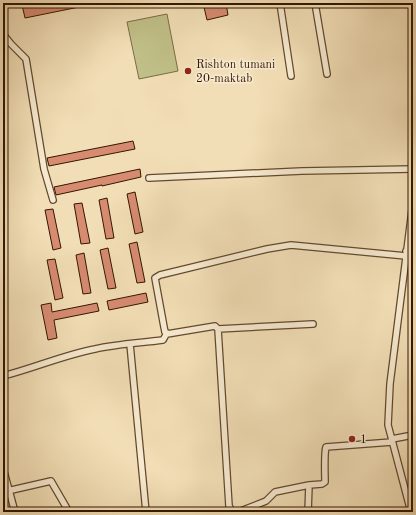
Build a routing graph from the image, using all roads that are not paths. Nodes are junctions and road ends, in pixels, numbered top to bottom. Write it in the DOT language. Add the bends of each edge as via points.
graph roads {
  1 [pos="280,3"];
  2 [pos="316,3"];
  3 [pos="3,34"];
  4 [pos="327,74"];
  5 [pos="291,76"];
  6 [pos="413,169"];
  7 [pos="149,178"];
  8 [pos="53,200"];
  9 [pos="413,202"];
  10 [pos="411,227"];
  11 [pos="413,253"];
  12 [pos="406,254"];
  13 [pos="313,324"];
  14 [pos="218,329"];
  15 [pos="167,333"];
  16 [pos="130,344"];
  17 [pos="3,376"];
  18 [pos="413,426"];
  19 [pos="392,441"];
  20 [pos="3,468"];
  21 [pos="309,485"];
  22 [pos="6,491"];
  23 [pos="15,512"];
  24 [pos="69,512"];
  25 [pos="146,512"];
  26 [pos="236,512"];
  27 [pos="308,512"];
  28 [pos="411,512"];
  1 -- 5 [label="street"];
  2 -- 4 [label="street"];
  3 -- 8 [label="street" via="26,59 44,169"];
  6 -- 7 [label="street" via="302,170"];
  9 -- 10 [label="street"];
  10 -- 12 [label="street"];
  11 -- 12 [label="street"];
  12 -- 15 [label="street" via="291,245 160,275 155,278"];
  12 -- 19 [label="street" via="390,384 388,425"];
  13 -- 14 [label="street"];
  14 -- 15 [label="street" via="215,326"];
  14 -- 26 [label="street" via="229,506"];
  15 -- 16 [label="street" via="163,340"];
  16 -- 17 [label="street" via="96,348"];
  16 -- 25 [label="street"];
  18 -- 19 [label="street" via="413,435"];
  19 -- 21 [label="street" via="326,447 325,482"];
  19 -- 28 [label="street"];
  20 -- 22 [label="street"];
  21 -- 26 [label="street" via="276,492 266,501"];
  21 -- 27 [label="street"];
  22 -- 23 [label="street"];
  22 -- 24 [label="street" via="51,481"];
}
